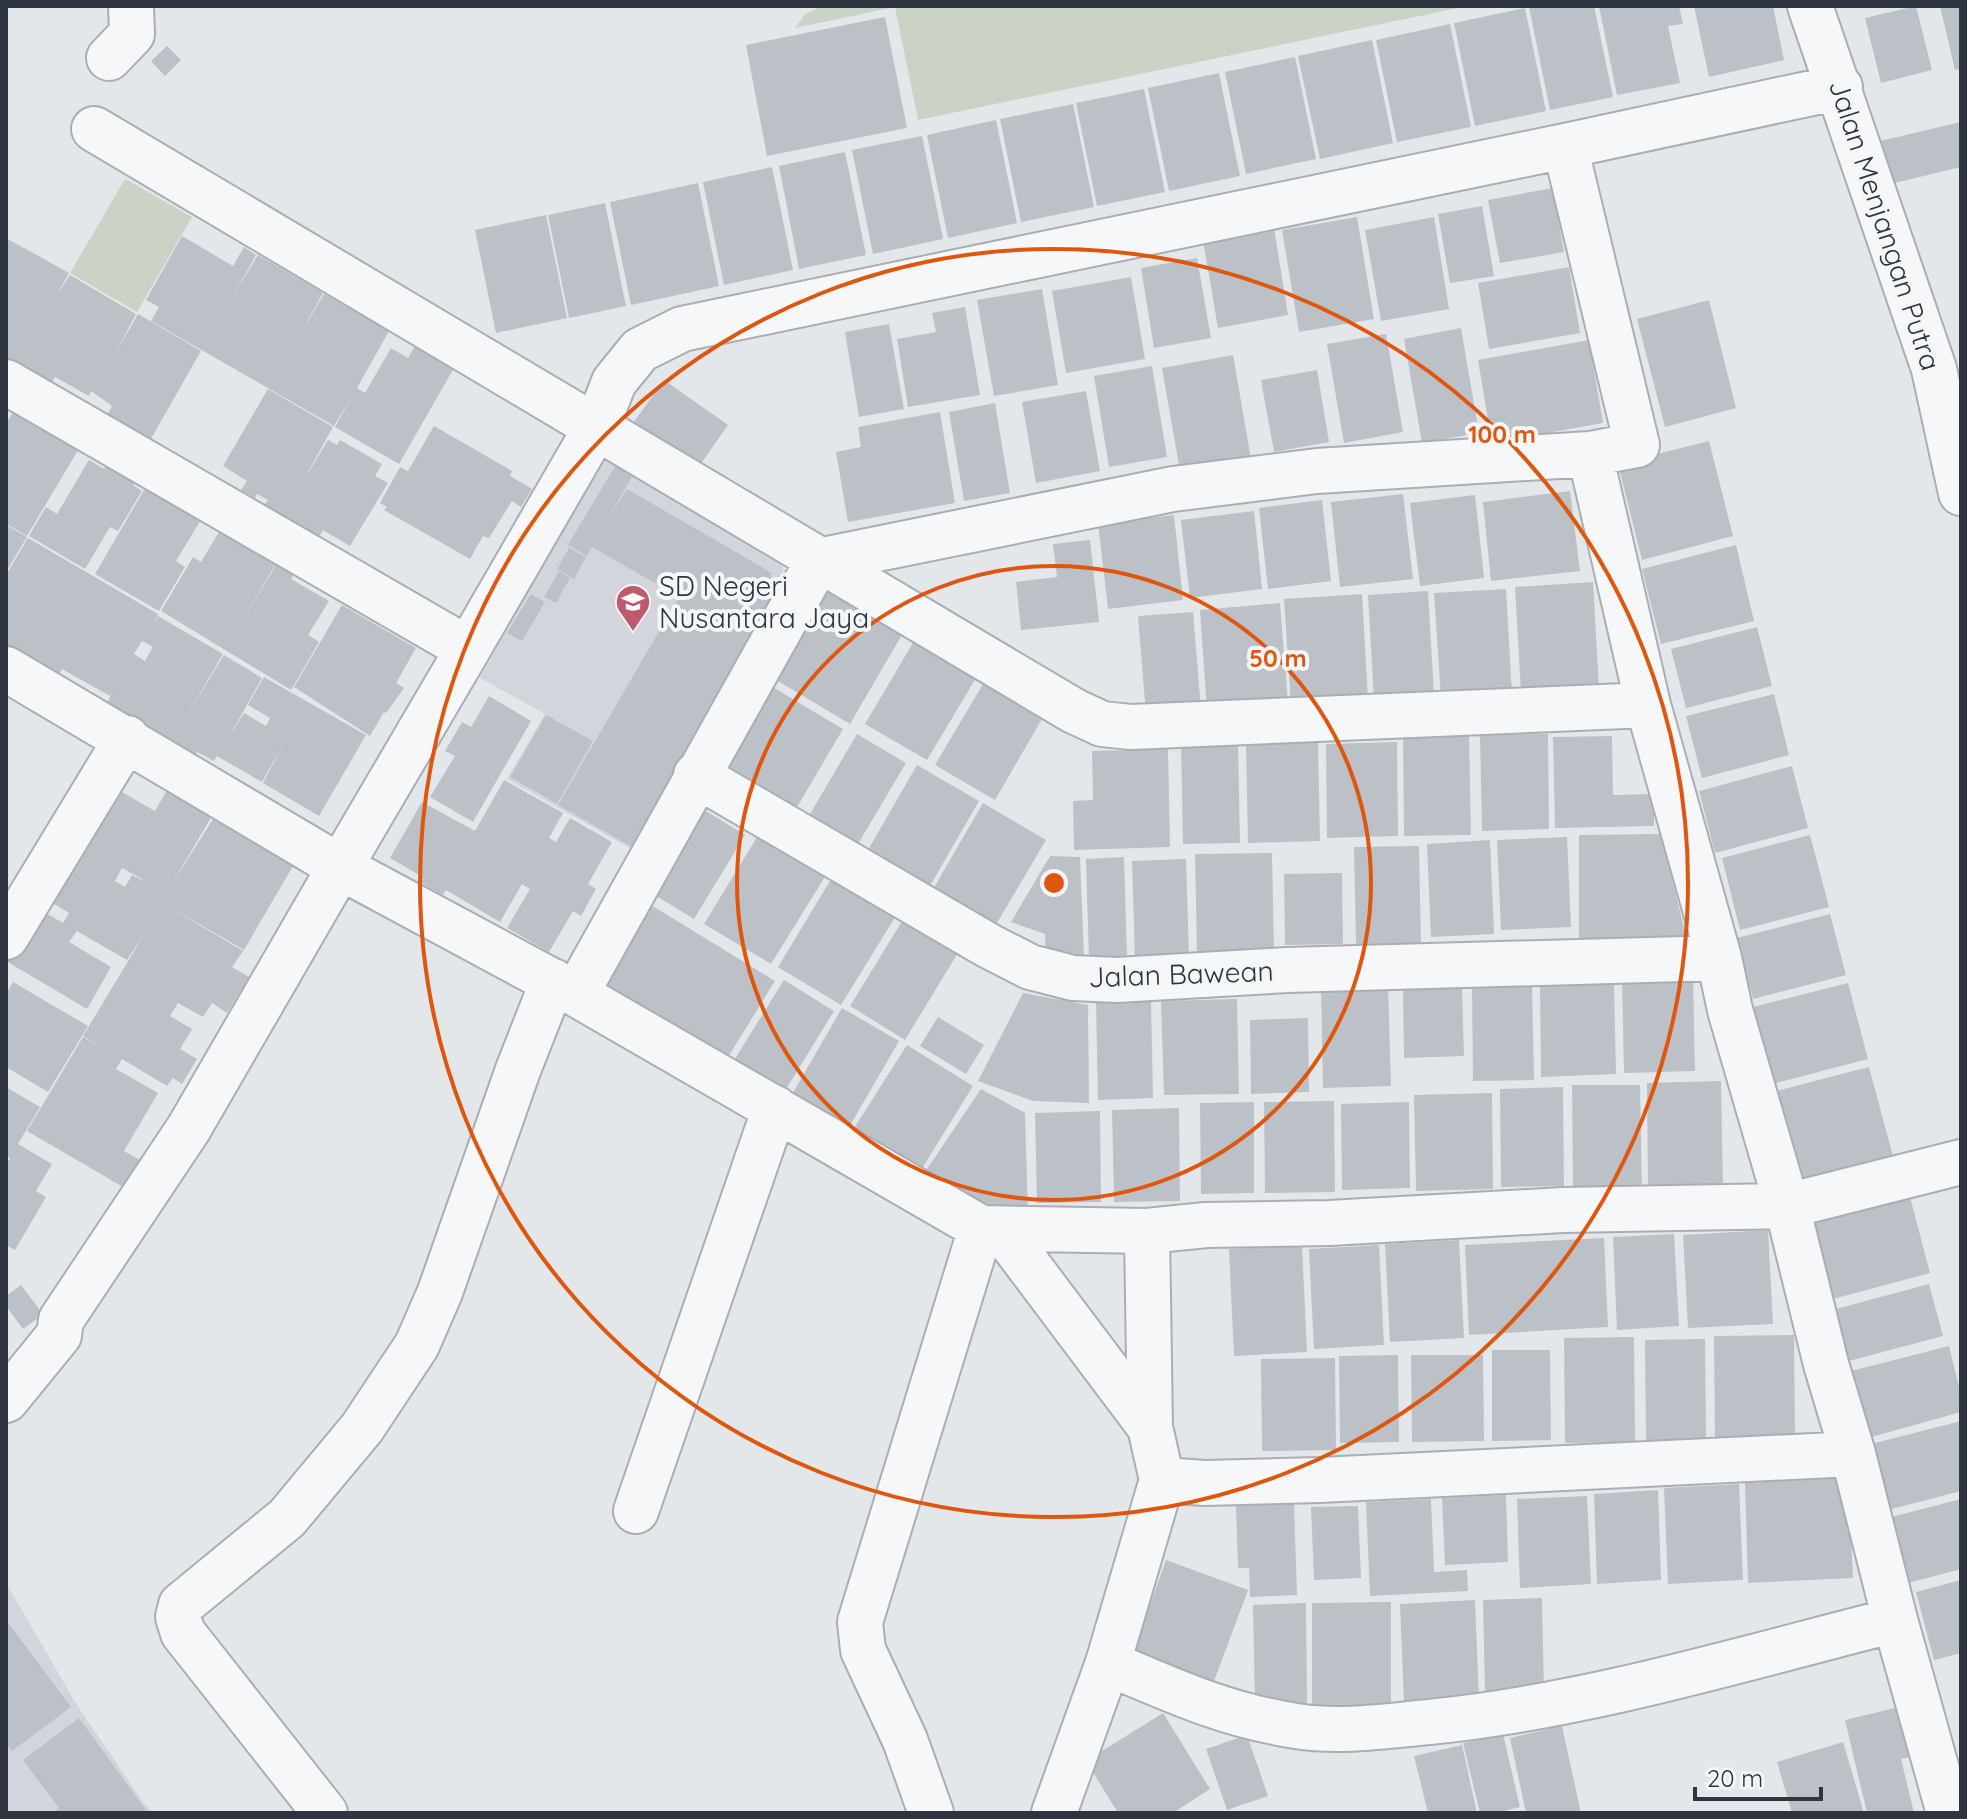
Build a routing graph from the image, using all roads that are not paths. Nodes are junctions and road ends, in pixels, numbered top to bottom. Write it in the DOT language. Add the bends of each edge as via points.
graph roads {
  1 [pos="131,6"];
  2 [pos="1819,7"];
  3 [pos="109,58"];
  4 [pos="1840,87"];
  5 [pos="94,129"];
  6 [pos="1565,146"];
  7 [pos="6,382"];
  8 [pos="597,426"];
  9 [pos="1590,454"];
  10 [pos="1961,493"];
  11 [pos="818,561"];
  12 [pos="468,649"];
  13 [pos="6,669"];
  14 [pos="1648,705"];
  15 [pos="127,738"];
  16 [pos="696,775"];
  17 [pos="340,867"];
  18 [pos="6,937"];
  19 [pos="1719,958"];
  20 [pos="564,988"];
  21 [pos="775,1108"];
  22 [pos="1961,1162"];
  23 [pos="1787,1206"];
  24 [pos="991,1228"];
  25 [pos="1147,1231"];
  26 [pos="6,1400"];
  27 [pos="1150,1427"];
  28 [pos="1853,1454"];
  29 [pos="1162,1480"];
  30 [pos="636,1511"];
  31 [pos="1895,1620"];
  32 [pos="1108,1663"];
  33 [pos="325,1813"];
  34 [pos="931,1813"];
  35 [pos="1054,1813"];
  36 [pos="1949,1813"];
  1 -- 3 [label="street" via="132,34"];
  2 -- 4 [label="street, Jalan Menjangan Putra"];
  4 -- 6 [label="street"];
  4 -- 10 [label="street, Jalan Menjangan Putra" via="1934,369"];
  5 -- 8 [label="street"];
  6 -- 8 [label="street" via="682,329 640,350 614,382"];
  6 -- 9 [label="street" via="1637,445"];
  7 -- 12 [label="street"];
  8 -- 11 [label="street"];
  8 -- 12 [label="street"];
  9 -- 11 [label="street" via="1317,471 1173,489"];
  9 -- 14 [label="street"];
  11 -- 14 [label="street" via="1102,724 1131,727"];
  11 -- 16 [label="street"];
  12 -- 17 [label="street"];
  13 -- 15 [label="street"];
  14 -- 19 [label="street"];
  15 -- 17 [label="street"];
  15 -- 18 [label="street"];
  16 -- 19 [label="street, Jalan Bawean" via="989,946 1030,967 1073,978"];
  16 -- 20 [label="street"];
  17 -- 20 [label="street"];
  17 -- 26 [label="street" via="189,1128 61,1320 59,1335"];
  19 -- 23 [label="street"];
  20 -- 21 [label="street"];
  20 -- 33 [label="street" via="518,1070 417,1345 362,1428 287,1518 181,1605 183,1633"];
  21 -- 24 [label="street"];
  21 -- 30 [label="street"];
  22 -- 23 [label="street"];
  23 -- 25 [label="street" via="1563,1210"];
  23 -- 28 [label="street"];
  24 -- 25 [label="street"];
  24 -- 27 [label="street"];
  24 -- 34 [label="street" via="860,1622 863,1650 905,1740"];
  25 -- 27 [label="street"];
  27 -- 29 [label="street"];
  28 -- 29 [label="street" via="1320,1480"];
  28 -- 31 [label="street"];
  29 -- 32 [label="street"];
  31 -- 32 [label="street" via="1581,1699 1481,1717 1369,1728 1300,1727 1236,1715"];
  31 -- 36 [label="street"];
  32 -- 35 [label="street"];
}
